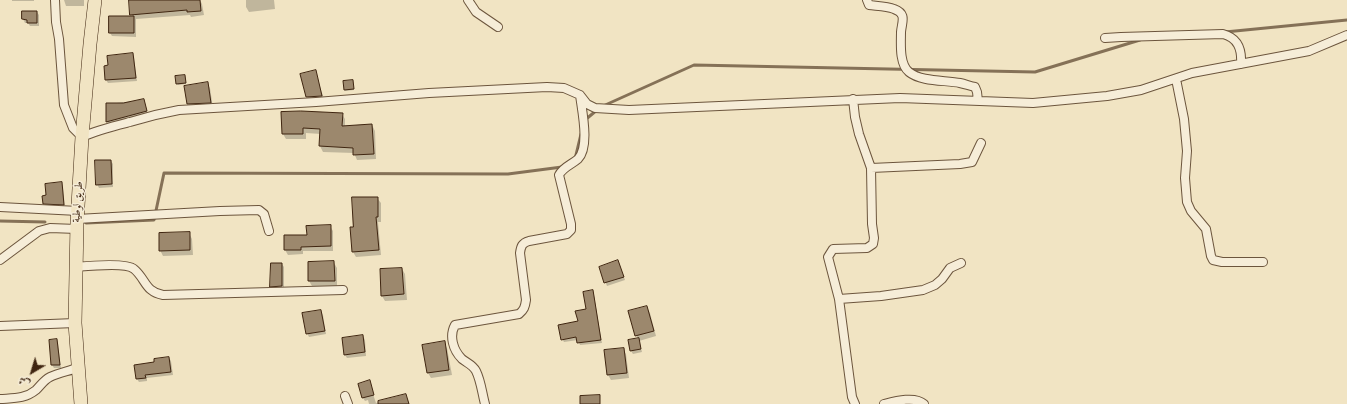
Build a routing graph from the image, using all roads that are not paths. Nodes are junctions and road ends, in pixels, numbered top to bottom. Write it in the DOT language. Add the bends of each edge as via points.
graph roads {
  1 [pos="55,0"];
  2 [pos="95,0"];
  3 [pos="468,0"];
  4 [pos="867,0"];
  5 [pos="498,27"];
  6 [pos="1347,35"];
  7 [pos="1105,38"];
  8 [pos="1241,64"];
  9 [pos="1176,79"];
  10 [pos="580,95"];
  11 [pos="853,99"];
  12 [pos="978,101"];
  13 [pos="82,137"];
  14 [pos="981,143"];
  15 [pos="871,168"];
  16 [pos="0,207"];
  17 [pos="77,220"];
  18 [pos="269,231"];
  19 [pos="0,260"];
  20 [pos="1263,262"];
  21 [pos="961,263"];
  22 [pos="76,268"];
  23 [pos="343,290"];
  24 [pos="839,299"];
  25 [pos="75,323"];
  26 [pos="0,326"];
  27 [pos="77,368"];
  28 [pos="0,399"];
  29 [pos="81,404"];
  30 [pos="485,404"];
  31 [pos="855,404"];
  32 [pos="884,404"];
  33 [pos="924,404"];
  1 -- 13 [label="street" via="64,105 73,128"];
  2 -- 13 [label="main road, طريق لوطية"];
  3 -- 5 [label="street" via="476,12"];
  4 -- 12 [label="street" via="869,5 893,8 901,13 904,21 901,30 902,52 904,64 909,72 918,77 960,83 975,88"];
  6 -- 8 [label="street" via="1309,51"];
  7 -- 8 [label="street" via="1223,34 1239,46 1242,52"];
  8 -- 9 [label="street" via="1192,73"];
  9 -- 12 [label="street" via="1141,90 1107,96 1033,103"];
  9 -- 20 [label="street" via="1187,151 1187,202 1206,229 1211,256 1214,260 1222,262"];
  10 -- 11 [label="street" via="587,104 595,108 628,110"];
  10 -- 13 [label="street" via="564,88 547,87 179,110 113,126"];
  10 -- 30 [label="street" via="584,149 578,159 561,170 559,175 571,230 567,234 529,241 521,246 526,305 519,314 455,325 451,331 456,350 476,371"];
  11 -- 12 [label="street"];
  11 -- 15 [label="street" via="859,134"];
  13 -- 17 [label="main road, طريق لوطية"];
  14 -- 15 [label="street" via="972,162"];
  15 -- 24 [label="street" via="873,244 867,248 833,250 828,257"];
  16 -- 17 [label="street"];
  17 -- 18 [label="street" via="259,210 264,214"];
  17 -- 19 [label="street" via="39,231"];
  17 -- 22 [label="main road, طريق لوطية"];
  21 -- 24 [label="street" via="950,268 935,285 923,290"];
  22 -- 23 [label="street" via="117,265 129,267 134,269 151,290 164,295"];
  22 -- 25 [label="main road, طريق لوطية"];
  24 -- 31 [label="street"];
  25 -- 26 [label="street"];
  25 -- 27 [label="main road, طريق لوطية"];
  27 -- 28 [label="street" via="52,376 23,398"];
  27 -- 29 [label="main road, طريق لوطية"];
  32 -- 33 [label="street" via="913,400"];
}
